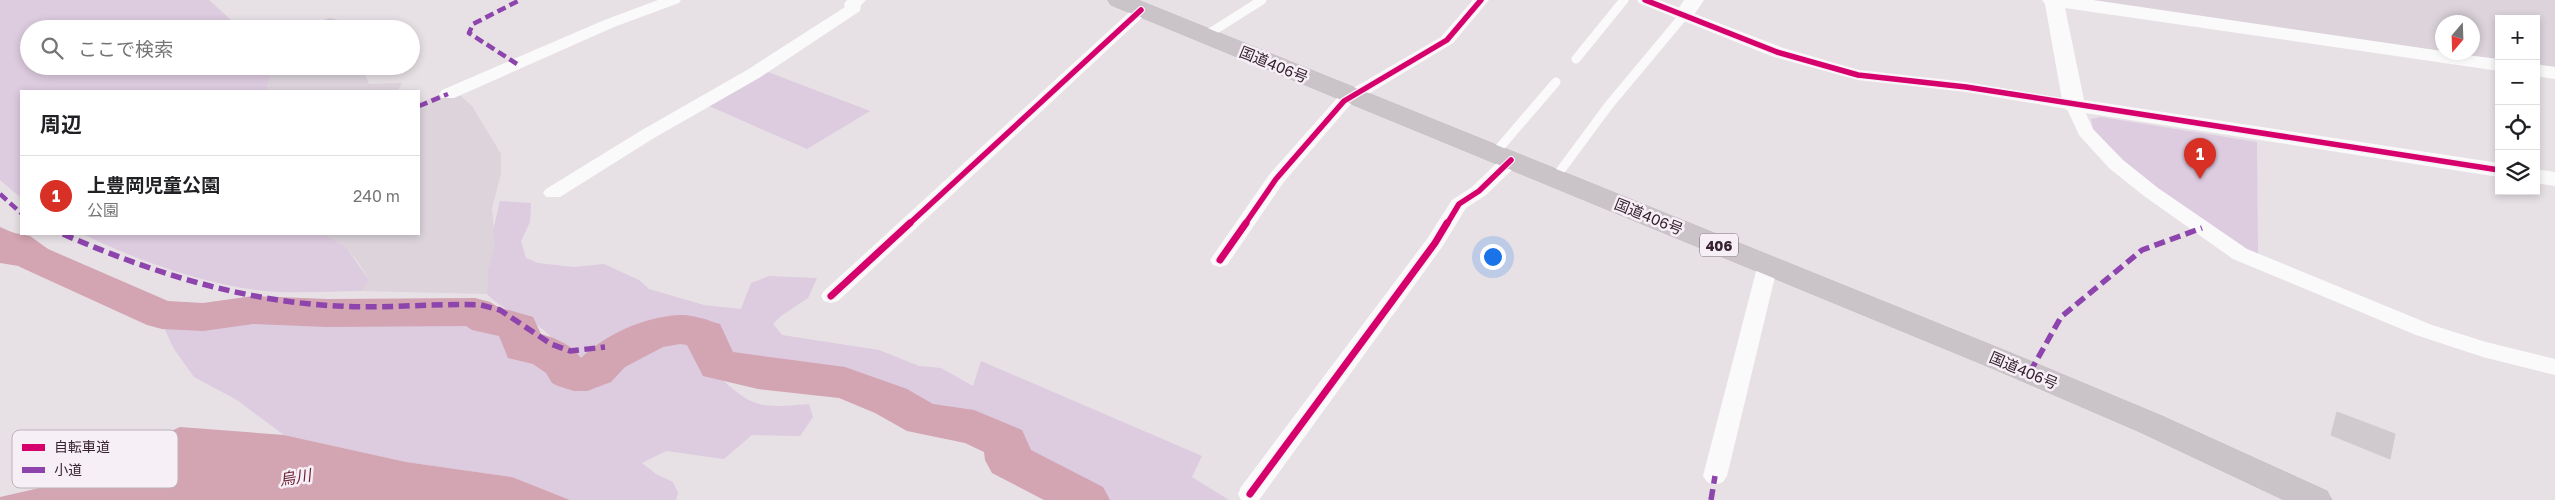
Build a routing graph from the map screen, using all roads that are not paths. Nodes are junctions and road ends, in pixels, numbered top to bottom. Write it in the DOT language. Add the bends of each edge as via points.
graph roads {
  1 [pos="673,0"];
  2 [pos="1262,0"];
  3 [pos="1481,0"];
  4 [pos="1624,0"];
  5 [pos="1646,0"];
  6 [pos="2053,0"];
  7 [pos="852,1"];
  8 [pos="1130,5"];
  9 [pos="1690,7"];
  10 [pos="1205,36"];
  11 [pos="1576,59"];
  12 [pos="2495,64"];
  13 [pos="2540,71"];
  14 [pos="2555,73"];
  15 [pos="1556,82"];
  16 [pos="448,94"];
  17 [pos="1354,95"];
  18 [pos="2074,105"];
  19 [pos="1503,157"];
  20 [pos="2495,169"];
  21 [pos="2540,177"];
  22 [pos="1555,178"];
  23 [pos="2555,179"];
  24 [pos="553,193"];
  25 [pos="1220,260"];
  26 [pos="1768,264"];
  27 [pos="831,296"];
  28 [pos="2555,367"];
  29 [pos="1715,476"];
  30 [pos="1250,494"];
  31 [pos="2301,497"];
  1 -- 16 [label="street" via="608,24"];
  2 -- 10 [label="lane"];
  3 -- 17 [label="street" via="1447,40"];
  4 -- 11 [label="lane"];
  5 -- 9 [label="street"];
  6 -- 12 [label="street"];
  6 -- 18 [label="street"];
  7 -- 24 [label="street" via="854,8 753,74"];
  8 -- 10 [label="highway, 国道406号 / 406"];
  8 -- 27 [label="street"];
  9 -- 18 [label="street" via="1777,52 1858,75 1966,87"];
  9 -- 22 [label="lane" via="1609,105"];
  10 -- 17 [label="highway, 国道406号 / 406"];
  13 -- 14 [label="street"];
  15 -- 19 [label="lane"];
  17 -- 19 [label="highway, 国道406号 / 406"];
  17 -- 25 [label="street" via="1344,101 1276,179"];
  18 -- 20 [label="street"];
  18 -- 28 [label="street" via="2086,131 2116,164 2240,254 2424,330"];
  19 -- 22 [label="highway, 国道406号 / 406"];
  19 -- 30 [label="street" via="1479,191 1459,204 1435,243"];
  21 -- 23 [label="street"];
  22 -- 26 [label="highway, 国道406号 / 406"];
  26 -- 29 [label="street"];
  26 -- 31 [label="highway, 国道406号 / 406" via="2143,420"];
}
